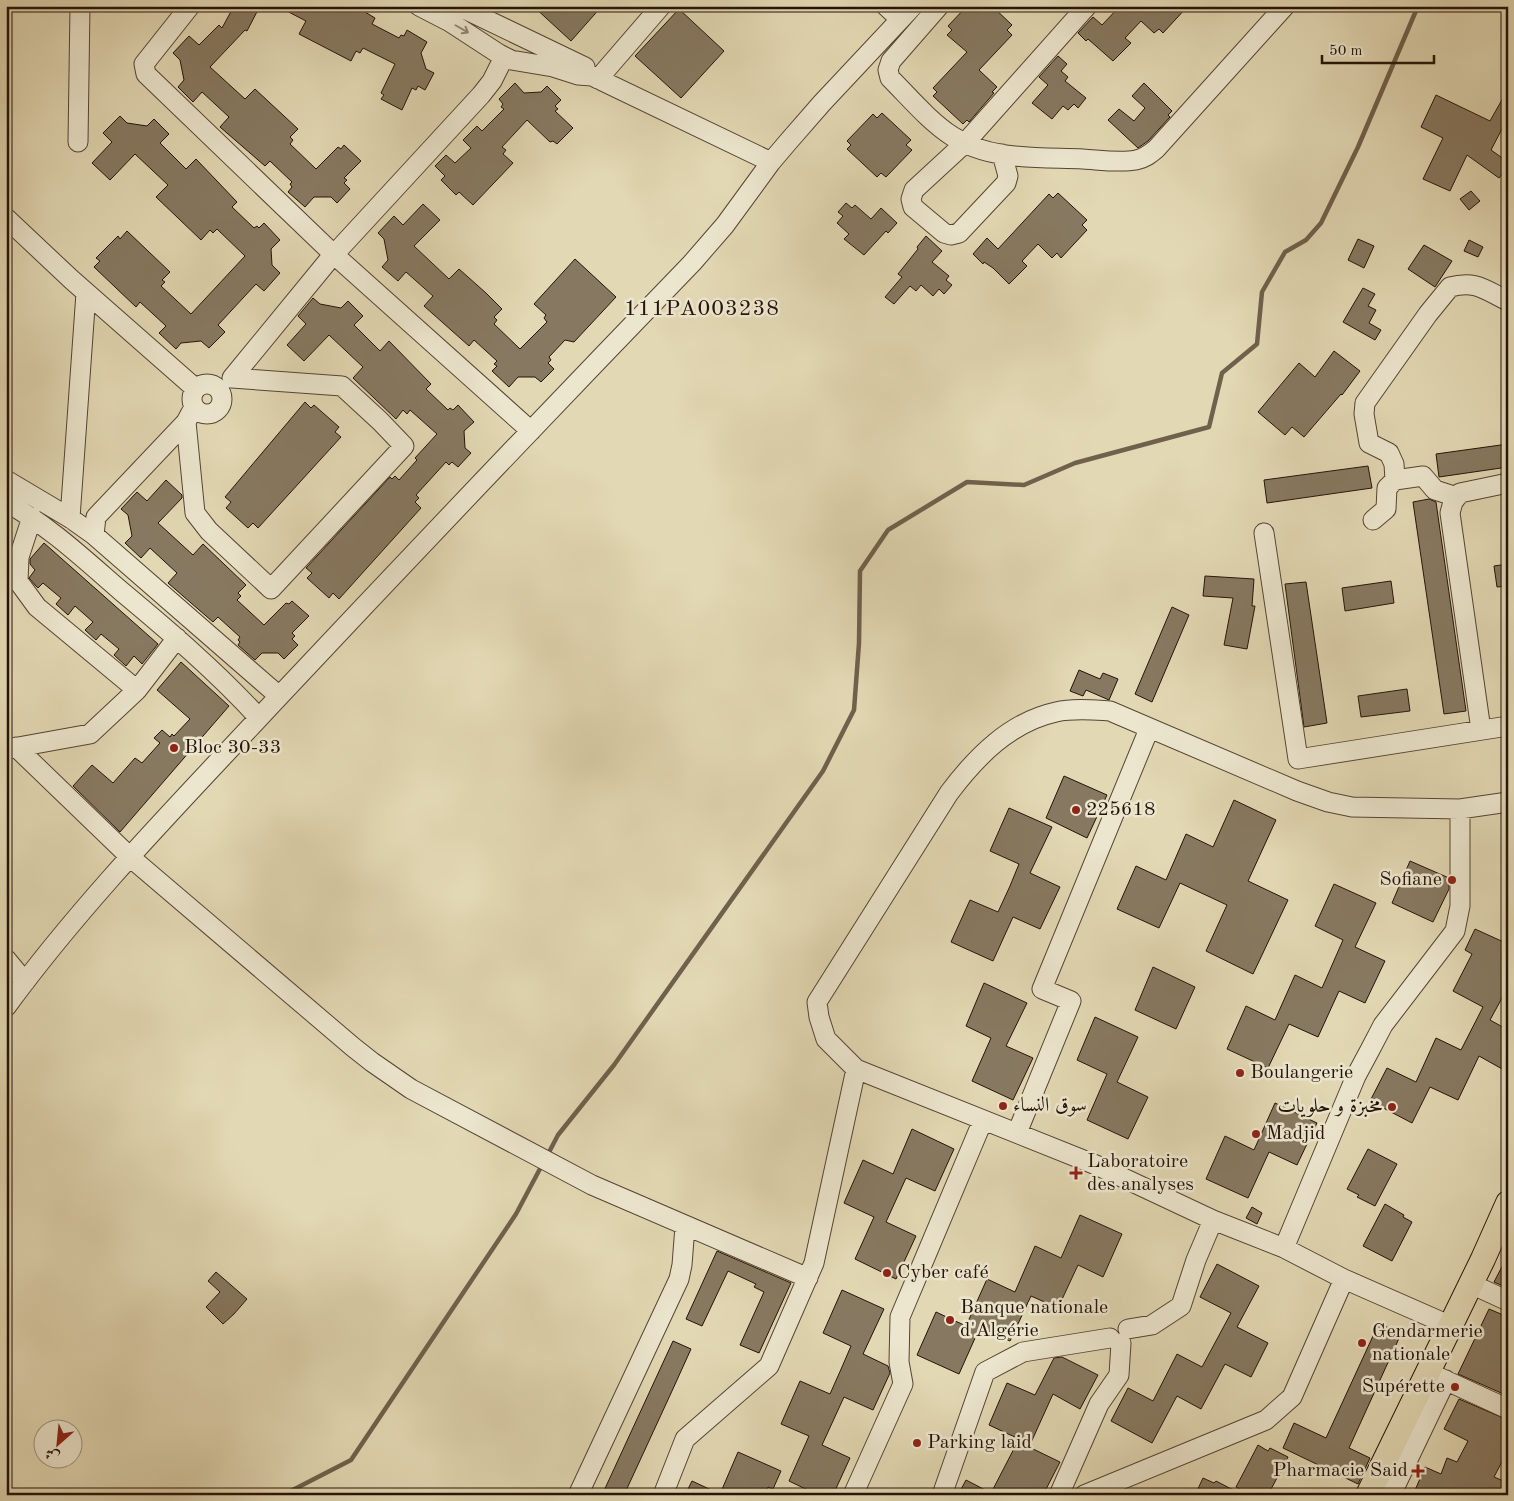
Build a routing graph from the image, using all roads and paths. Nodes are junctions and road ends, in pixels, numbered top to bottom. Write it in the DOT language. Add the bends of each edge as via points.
graph roads {
  1 [pos="80,6"];
  2 [pos="190,6"];
  3 [pos="419,6"];
  4 [pos="458,6"];
  5 [pos="661,6"];
  6 [pos="939,6"];
  7 [pos="1087,6"];
  8 [pos="1284,6"];
  9 [pos="900,10"];
  10 [pos="505,29"];
  11 [pos="533,43"];
  12 [pos="499,54"];
  13 [pos="526,64"];
  14 [pos="595,77"];
  15 [pos="78,142"];
  16 [pos="965,144"];
  17 [pos="1002,154"];
  18 [pos="771,162"];
  19 [pos="6,218"];
  20 [pos="334,254"];
  21 [pos="86,293"];
  22 [pos="1508,301"];
  23 [pos="225,384"];
  24 [pos="192,406"];
  25 [pos="531,431"];
  26 [pos="6,480"];
  27 [pos="1395,480"];
  28 [pos="1508,483"];
  29 [pos="1457,497"];
  30 [pos="6,502"];
  31 [pos="32,517"];
  32 [pos="70,518"];
  33 [pos="1373,520"];
  34 [pos="1264,532"];
  35 [pos="94,535"];
  36 [pos="178,638"];
  37 [pos="136,690"];
  38 [pos="279,696"];
  39 [pos="259,718"];
  40 [pos="1508,726"];
  41 [pos="1149,729"];
  42 [pos="1481,730"];
  43 [pos="11,748"];
  44 [pos="1508,802"];
  45 [pos="1460,809"];
  46 [pos="130,857"];
  47 [pos="6,959"];
  48 [pos="13,992"];
  49 [pos="856,1069"];
  50 [pos="983,1120"];
  51 [pos="1017,1133"];
  52 [pos="1508,1203"];
  53 [pos="1213,1220"];
  54 [pos="685,1226"];
  55 [pos="1284,1248"];
  56 [pos="808,1278"];
  57 [pos="1344,1280"];
  58 [pos="1471,1284"];
  59 [pos="1508,1301"];
  60 [pos="1451,1326"];
  61 [pos="1120,1336"];
  62 [pos="1437,1376"];
  63 [pos="1508,1408"];
  64 [pos="578,1495"];
  65 [pos="663,1495"];
  66 [pos="853,1495"];
  67 [pos="942,1495"];
  68 [pos="1059,1495"];
  69 [pos="1084,1495"];
  70 [pos="1368,1495"];
  71 [pos="1392,1495"];
  1 -- 15 [label="street"];
  2 -- 20 [label="street" via="144,64 146,74"];
  3 -- 12 [label="street, one-way"];
  4 -- 10 [label="street"];
  5 -- 14 [label="street"];
  6 -- 16 [label="street" via="891,61 888,70 890,78 930,118"];
  7 -- 16 [label="street"];
  8 -- 17 [label="street" via="1147,156 1125,161"];
  9 -- 18 [label="street"];
  10 -- 11 [label="street"];
  10 -- 12 [label="street" via="497,38"];
  11 -- 13 [label="street" via="532,54"];
  11 -- 14 [label="street" via="582,66"];
  12 -- 13 [label="street"];
  12 -- 20 [label="street" via="492,81 481,95"];
  13 -- 14 [label="street"];
  14 -- 18 [label="street"];
  16 -- 17 [label="street"];
  16 -- 17 [label="street" via="914,190 911,199 913,207 944,233 951,235 959,233 1006,183 1008,176"];
  18 -- 25 [label="street" via="709,244"];
  19 -- 21 [label="street"];
  20 -- 23 [label="street"];
  20 -- 25 [label="street"];
  21 -- 24 [label="street"];
  21 -- 32 [label="street"];
  22 -- 27 [label="street" via="1468,283 1450,286 1365,402 1364,422 1369,443 1389,452"];
  23 -- 24 [label="street" via="204,384"];
  23 -- 24 [label="street" via="216,410 207,414"];
  23 -- 24 [label="street" via="342,386 404,446 271,589 209,531 195,513"];
  24 -- 35 [label="street" via="96,517"];
  25 -- 38 [label="street"];
  26 -- 32 [label="street"];
  27 -- 29 [label="street" via="1423,476 1435,490"];
  27 -- 33 [label="street" via="1387,488 1386,509"];
  28 -- 29 [label="street"];
  29 -- 42 [label="street" via="1450,513"];
  30 -- 31 [label="street"];
  31 -- 36 [label="street"];
  31 -- 37 [label="street" via="19,557 18,581 37,607"];
  32 -- 35 [label="street"];
  34 -- 42 [label="street" via="1298,759"];
  35 -- 38 [label="street"];
  36 -- 37 [label="street"];
  36 -- 39 [label="street"];
  37 -- 43 [label="street" via="90,734"];
  38 -- 39 [label="street"];
  39 -- 46 [label="street"];
  40 -- 42 [label="street"];
  41 -- 45 [label="street" via="1328,802 1352,807"];
  41 -- 49 [label="street" via="1110,711 1057,712 1026,722 1001,738 969,767 949,793 817,1002 826,1039"];
  41 -- 51 [label="street" via="1042,989 1071,1001"];
  43 -- 46 [label="street"];
  44 -- 45 [label="street"];
  45 -- 55 [label="street" via="1460,906 1455,931 1383,1025 1370,1048"];
  46 -- 48 [label="street"];
  46 -- 54 [label="street" via="372,1062 411,1089 592,1185"];
  47 -- 48 [label="street"];
  49 -- 50 [label="street"];
  49 -- 56 [label="street"];
  50 -- 51 [label="street"];
  50 -- 66 [label="street" via="900,1317 898,1362 903,1384"];
  51 -- 53 [label="street" via="1096,1165"];
  52 -- 58 [label="main road"];
  53 -- 55 [label="street"];
  53 -- 61 [label="street" via="1181,1306 1152,1324"];
  54 -- 56 [label="street"];
  54 -- 64 [label="street" via="679,1279"];
  55 -- 57 [label="street"];
  56 -- 65 [label="street" via="769,1366 685,1439"];
  57 -- 60 [label="street"];
  57 -- 69 [label="street" via="1292,1397 1266,1420"];
  58 -- 59 [label="street"];
  58 -- 60 [label="main road"];
  60 -- 62 [label="main road"];
  61 -- 67 [label="street" via="1023,1352 985,1372"];
  61 -- 68 [label="street" via="1119,1374 1099,1404"];
  62 -- 63 [label="street"];
  62 -- 70 [label="main road"];
  62 -- 71 [label="street"];
}
